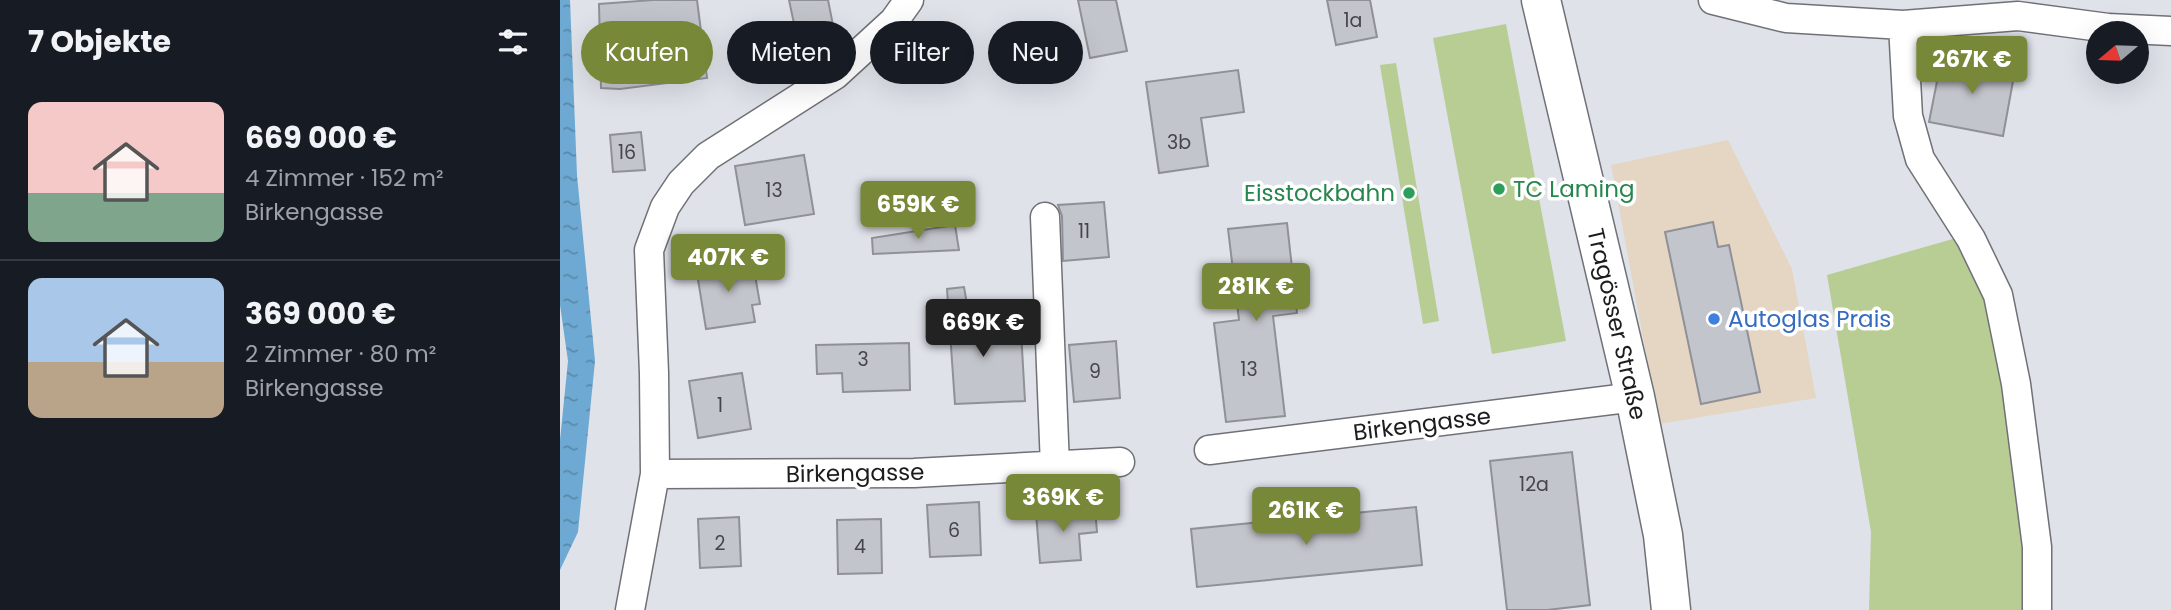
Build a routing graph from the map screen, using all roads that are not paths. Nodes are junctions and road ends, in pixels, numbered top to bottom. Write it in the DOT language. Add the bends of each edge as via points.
graph roads {
  1 [pos="909,0"];
  2 [pos="1541,0"];
  3 [pos="1713,0"];
  4 [pos="1903,25"];
  5 [pos="2171,31"];
  6 [pos="1045,217"];
  7 [pos="1635,397"];
  8 [pos="1209,450"];
  9 [pos="1120,462"];
  10 [pos="1055,466"];
  11 [pos="655,474"];
  12 [pos="630,610"];
  13 [pos="1671,610"];
  14 [pos="2038,610"];
  1 -- 11 [label="street" via="894,21 835,75 708,156 664,207 649,250"];
  2 -- 7 [label="main road, Tragösser Straße"];
  3 -- 4 [label="street" via="1786,18"];
  4 -- 5 [label="street" via="2018,16"];
  4 -- 14 [label="street" via="1908,116 1920,159 1971,239 1998,295 2016,384 2037,547"];
  6 -- 10 [label="street"];
  7 -- 8 [label="street, Birkengasse"];
  7 -- 13 [label="main road, Tragösser Straße" via="1663,535"];
  9 -- 10 [label="street, Birkengasse"];
  10 -- 11 [label="street, Birkengasse" via="914,473"];
  11 -- 12 [label="street"];
}
